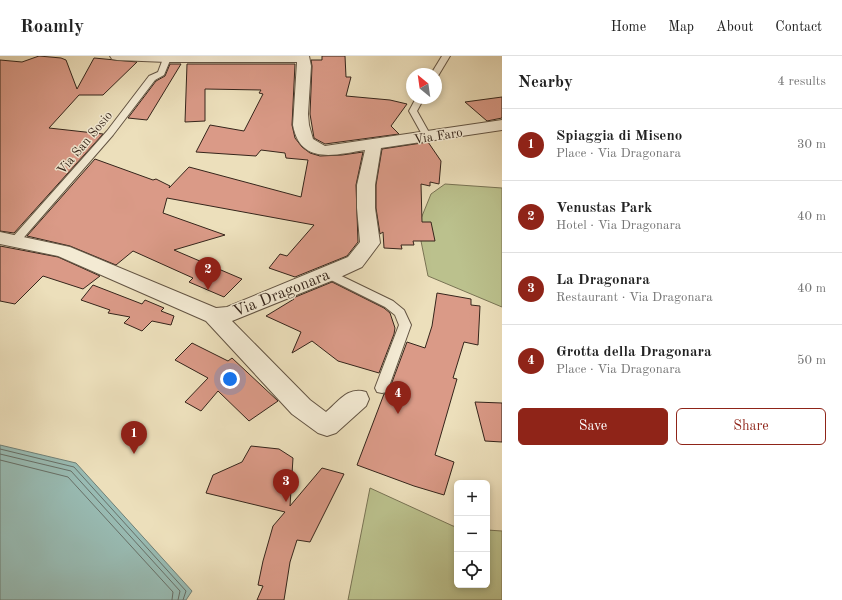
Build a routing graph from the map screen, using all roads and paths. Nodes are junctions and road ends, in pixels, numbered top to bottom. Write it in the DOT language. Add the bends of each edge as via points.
graph roads {
  1 [pos="117,56"];
  2 [pos="446,56"];
  3 [pos="167,58"];
  4 [pos="439,68"];
  5 [pos="417,104"];
  6 [pos="502,125"];
  7 [pos="427,136"];
  8 [pos="374,144"];
  9 [pos="8,240"];
  10 [pos="329,274"];
  11 [pos="214,316"];
  12 [pos="382,388"];
  13 [pos="357,399"];
  1 -- 3 [label="street"];
  2 -- 4 [label="lane"];
  3 -- 8 [label="street, Via Faro" via="304,58 301,124 306,141 318,149 328,151"];
  3 -- 9 [label="lane, Via San Sosio" via="161,72 152,78 110,133"];
  5 -- 7 [label="lane" via="413,111"];
  6 -- 7 [label="street, Via Faro"];
  7 -- 8 [label="street, Via Faro"];
  8 -- 10 [label="street, Via Dragonara" via="366,185 370,243 355,262"];
  9 -- 11 [label="street, Via Dragonara" via="62,251"];
  10 -- 11 [label="street, Via Dragonara" via="230,314"];
  10 -- 12 [label="lane" via="389,304 403,319 405,325"];
  11 -- 13 [label="street" via="301,406 327,426"];
}
